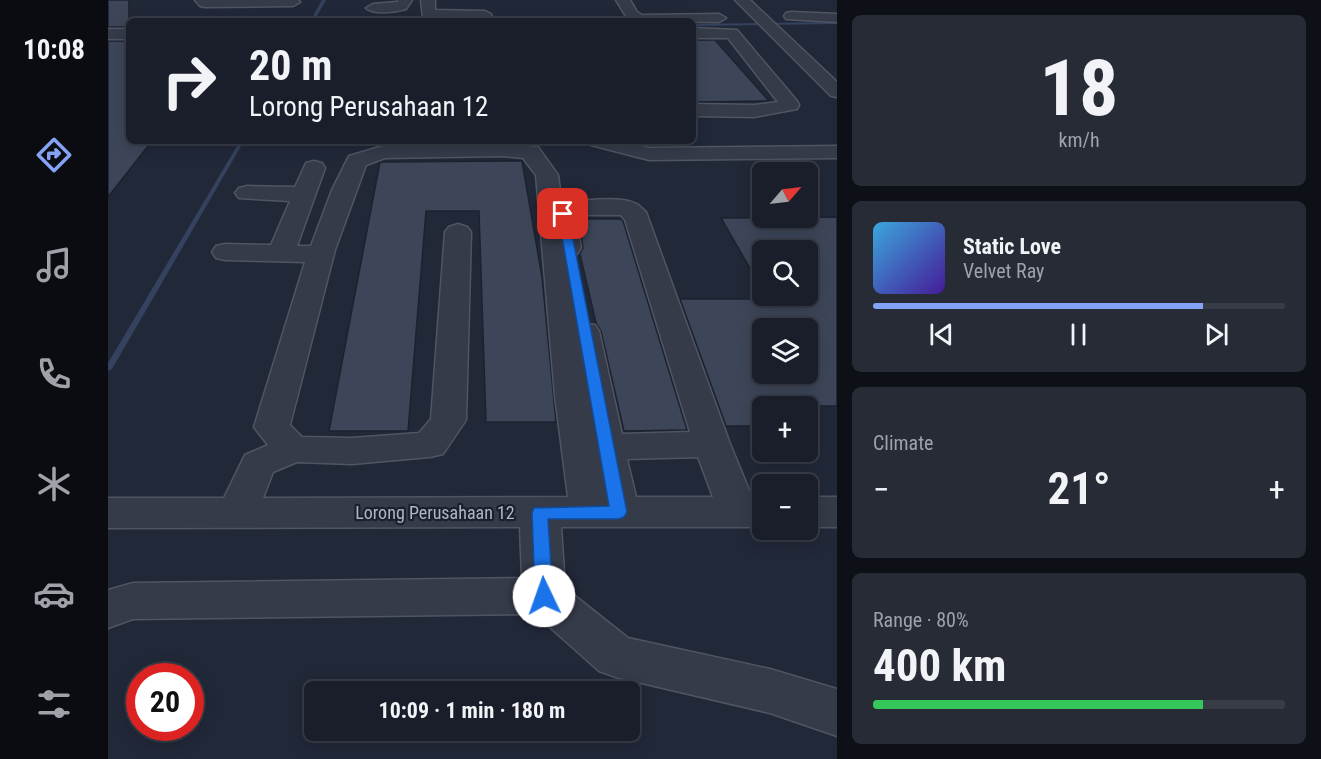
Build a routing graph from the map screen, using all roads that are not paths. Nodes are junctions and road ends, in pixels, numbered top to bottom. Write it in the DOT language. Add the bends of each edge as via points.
graph roads {
  1 [pos="202,0"];
  2 [pos="405,0"];
  3 [pos="428,0"];
  4 [pos="612,0"];
  5 [pos="623,0"];
  6 [pos="709,0"];
  7 [pos="742,0"];
  8 [pos="759,0"];
  9 [pos="294,1"];
  10 [pos="798,1"];
  11 [pos="278,3"];
  12 [pos="246,5"];
  13 [pos="373,8"];
  14 [pos="268,15"];
  15 [pos="813,15"];
  16 [pos="488,16"];
  17 [pos="758,16"];
  18 [pos="285,17"];
  19 [pos="622,17"];
  20 [pos="638,18"];
  21 [pos="696,18"];
  22 [pos="837,18"];
  23 [pos="780,20"];
  24 [pos="696,33"];
  25 [pos="732,33"];
  26 [pos="108,34"];
  27 [pos="126,34"];
  28 [pos="821,68"];
  29 [pos="837,92"];
  30 [pos="696,110"];
  31 [pos="610,144"];
  32 [pos="837,152"];
  33 [pos="314,168"];
  34 [pos="247,193"];
  35 [pos="304,194"];
  36 [pos="458,232"];
  37 [pos="225,252"];
  38 [pos="281,254"];
  39 [pos="321,254"];
  40 [pos="712,444"];
  41 [pos="606,447"];
  42 [pos="292,448"];
  43 [pos="750,512"];
  44 [pos="818,512"];
  45 [pos="837,512"];
  46 [pos="108,513"];
  47 [pos="237,513"];
  48 [pos="540,513"];
  49 [pos="604,513"];
  50 [pos="544,596"];
  51 [pos="108,609"];
  52 [pos="837,713"];
  1 -- 12 [label="street" via="215,7"];
  2 -- 13 [label="street" via="401,6"];
  3 -- 16 [label="street" via="428,14"];
  4 -- 19 [label="street"];
  5 -- 20 [label="street"];
  6 -- 21 [label="street" via="726,18"];
  7 -- 17 [label="street"];
  8 -- 23 [label="street" via="765,11"];
  9 -- 11 [label="street"];
  9 -- 18 [label="street"];
  10 -- 15 [label="street"];
  11 -- 12 [label="street"];
  11 -- 14 [label="street"];
  15 -- 22 [label="street"];
  15 -- 23 [label="street"];
  17 -- 23 [label="street"];
  17 -- 23 [label="street"];
  23 -- 25 [label="street"];
  23 -- 28 [label="street"];
  24 -- 25 [label="street"];
  25 -- 30 [label="street" via="790,105 770,110"];
  26 -- 27 [label="street"];
  28 -- 29 [label="street"];
  31 -- 32 [label="street" via="649,154"];
  33 -- 35 [label="street"];
  34 -- 35 [label="street"];
  35 -- 38 [label="street"];
  36 -- 42 [label="street" via="448,420 430,445 352,451"];
  37 -- 38 [label="street"];
  38 -- 39 [label="street"];
  39 -- 42 [label="street" via="272,427"];
  39 -- 49 [label="street" via="357,161 383,153 530,152 547,175 570,384"];
  40 -- 41 [label="street"];
  40 -- 41 [label="street" via="637,217 627,208 577,208 563,214 563,225"];
  40 -- 43 [label="street"];
  41 -- 49 [label="street"];
  42 -- 47 [label="street" via="258,464"];
  43 -- 49 [label="street, Lorong Perusahaan 12"];
  44 -- 45 [label="street"];
  46 -- 47 [label="street, Lorong Perusahaan 12"];
  47 -- 48 [label="street, Lorong Perusahaan 12"];
  48 -- 49 [label="street, Lorong Perusahaan 12"];
  48 -- 50 [label="street"];
  50 -- 51 [label="street" via="133,601"];
  50 -- 52 [label="street" via="616,656 770,691"];
}
